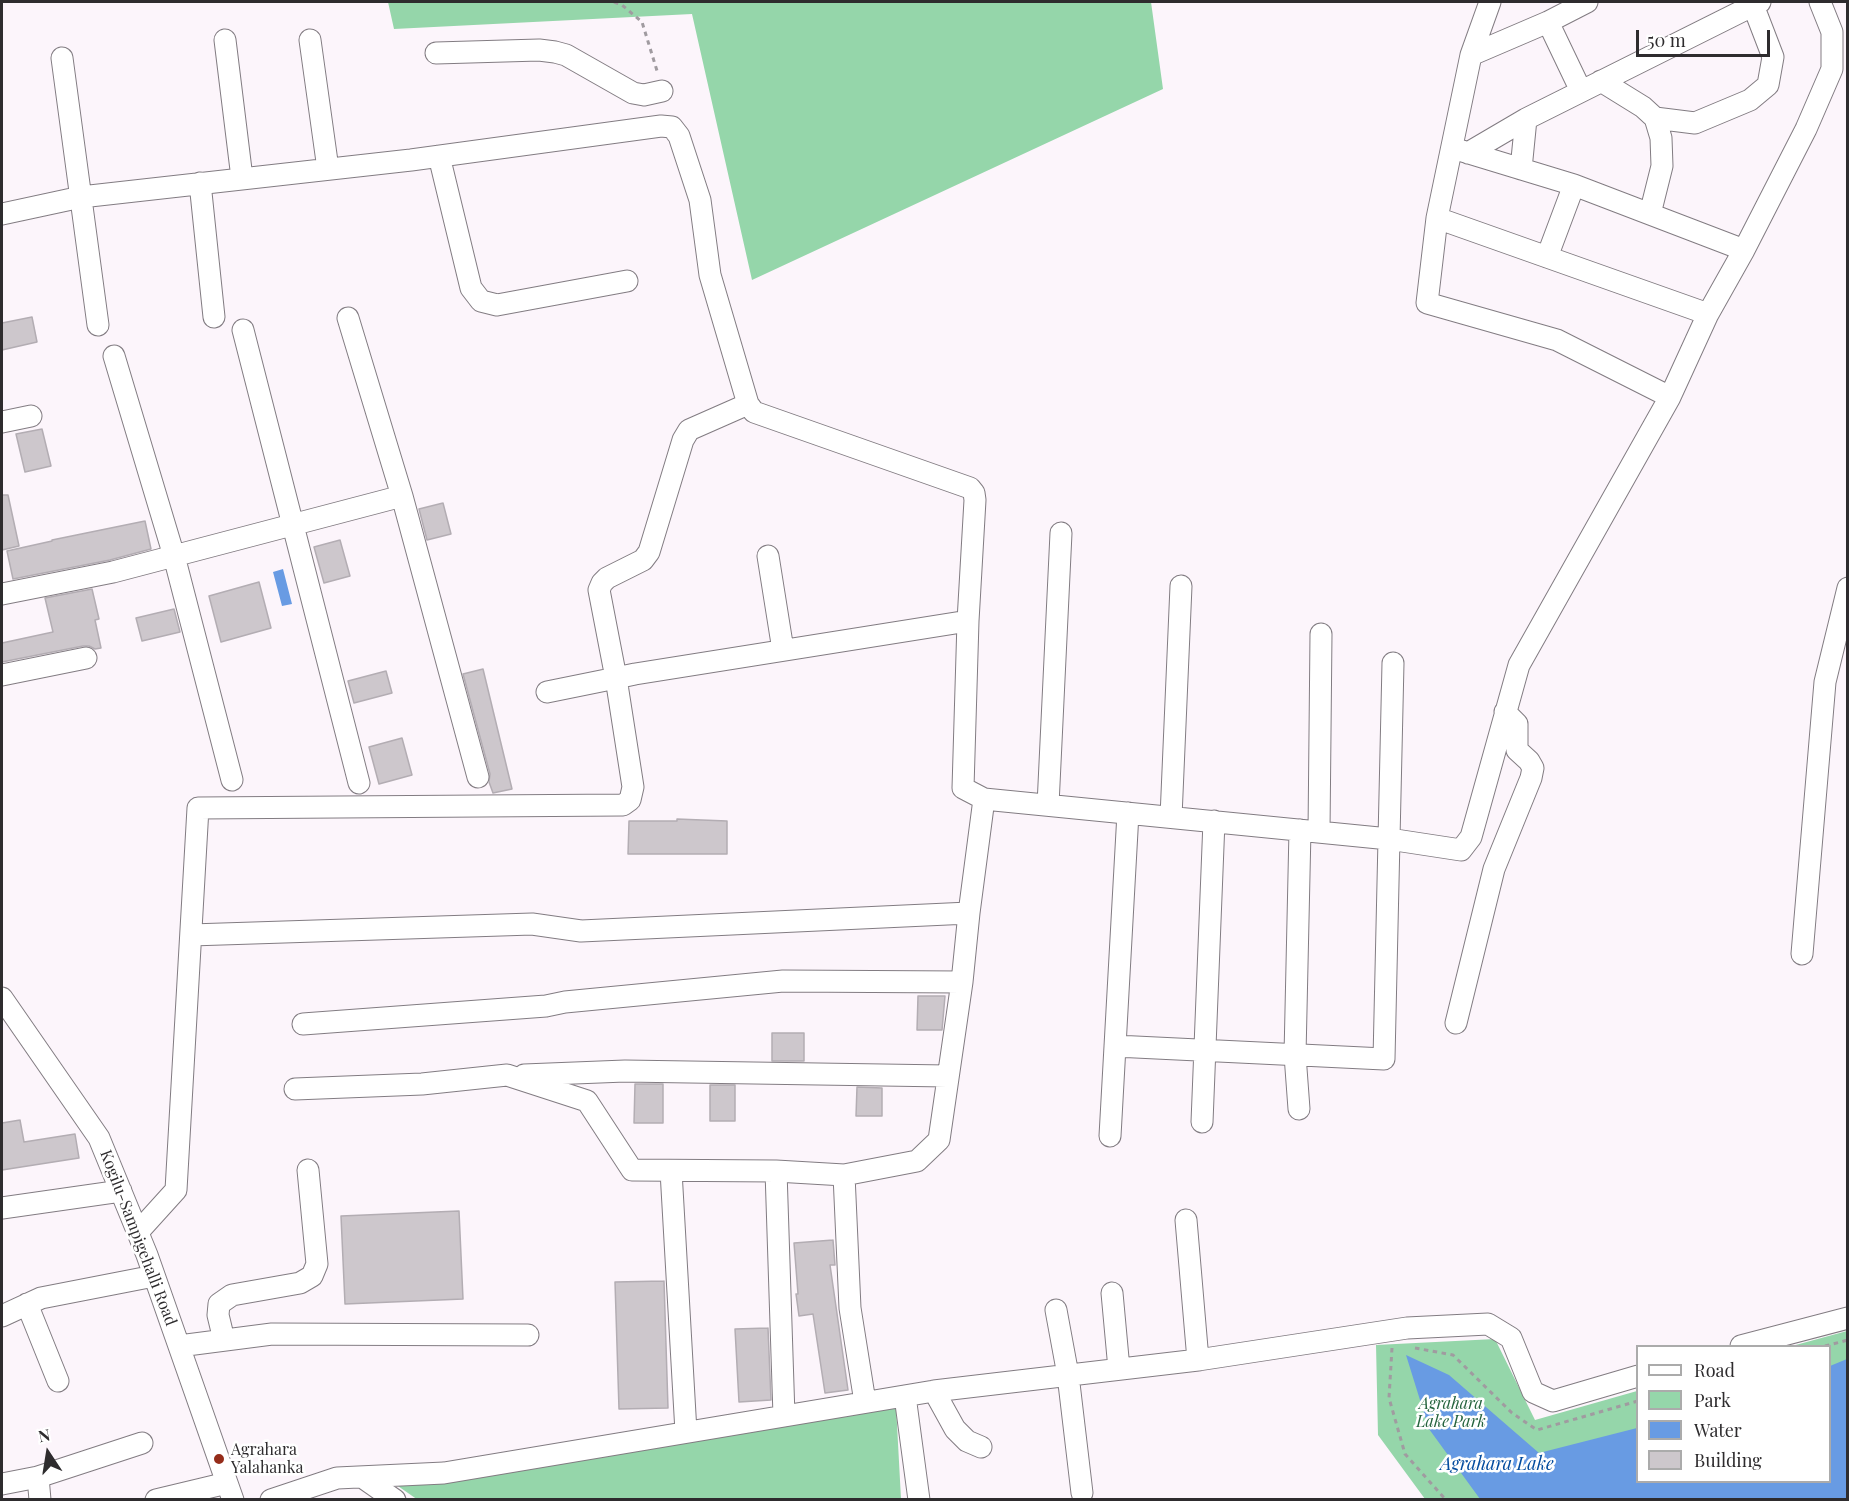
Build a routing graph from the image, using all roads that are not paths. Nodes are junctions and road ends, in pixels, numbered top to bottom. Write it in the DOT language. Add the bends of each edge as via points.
graph roads {
  1 [pos="1490,2"];
  2 [pos="1587,2"];
  3 [pos="1820,2"];
  4 [pos="1756,3"];
  5 [pos="1548,22"];
  6 [pos="1840,30"];
  7 [pos="225,40"];
  8 [pos="310,40"];
  9 [pos="436,53"];
  10 [pos="1471,55"];
  11 [pos="62,58"];
  12 [pos="1601,81"];
  13 [pos="662,90"];
  14 [pos="1581,91"];
  15 [pos="1655,118"];
  16 [pos="1526,119"];
  17 [pos="1460,150"];
  18 [pos="439,156"];
  19 [pos="328,169"];
  20 [pos="1521,169"];
  21 [pos="242,178"];
  22 [pos="200,183"];
  23 [pos="1575,185"];
  24 [pos="81,197"];
  25 [pos="2,214"];
  26 [pos="1650,214"];
  27 [pos="1437,218"];
  28 [pos="1744,250"];
  29 [pos="1547,257"];
  30 [pos="627,281"];
  31 [pos="1708,314"];
  32 [pos="214,317"];
  33 [pos="348,318"];
  34 [pos="98,325"];
  35 [pos="243,330"];
  36 [pos="114,356"];
  37 [pos="1670,397"];
  38 [pos="748,404"];
  39 [pos="31,416"];
  40 [pos="2,422"];
  41 [pos="402,496"];
  42 [pos="293,525"];
  43 [pos="1061,533"];
  44 [pos="174,556"];
  45 [pos="768,556"];
  46 [pos="1181,586"];
  47 [pos="1848,588"];
  48 [pos="2,594"];
  49 [pos="968,621"];
  50 [pos="1321,634"];
  51 [pos="783,650"];
  52 [pos="86,658"];
  53 [pos="1393,663"];
  54 [pos="2,675"];
  55 [pos="616,678"];
  56 [pos="547,692"];
  57 [pos="1505,712"];
  58 [pos="478,777"];
  59 [pos="232,780"];
  60 [pos="359,783"];
  61 [pos="984,799"];
  62 [pos="1048,805"];
  63 [pos="1128,813"];
  64 [pos="1171,818"];
  65 [pos="1214,821"];
  66 [pos="1309,831"];
  67 [pos="1389,839"];
  68 [pos="969,913"];
  69 [pos="190,935"];
  70 [pos="1802,954"];
  71 [pos="962,982"];
  72 [pos="2,998"];
  73 [pos="1456,1023"];
  74 [pos="303,1024"];
  75 [pos="1115,1046"];
  76 [pos="1205,1051"];
  77 [pos="1294,1055"];
  78 [pos="507,1076"];
  79 [pos="947,1076"];
  80 [pos="295,1089"];
  81 [pos="1299,1109"];
  82 [pos="1202,1122"];
  83 [pos="1110,1136"];
  84 [pos="308,1170"];
  85 [pos="671,1171"];
  86 [pos="776,1172"];
  87 [pos="844,1175"];
  88 [pos="121,1191"];
  89 [pos="2,1208"];
  90 [pos="1186,1220"];
  91 [pos="138,1232"];
  92 [pos="154,1276"];
  93 [pos="1112,1293"];
  94 [pos="27,1304"];
  95 [pos="1056,1310"];
  96 [pos="2,1316"];
  97 [pos="1848,1318"];
  98 [pos="528,1335"];
  99 [pos="224,1341"];
  100 [pos="1748,1345"];
  101 [pos="179,1346"];
  102 [pos="1198,1360"];
  103 [pos="1119,1369"];
  104 [pos="1068,1375"];
  105 [pos="1636,1377"];
  106 [pos="58,1381"];
  107 [pos="934,1390"];
  108 [pos="905,1396"];
  109 [pos="865,1402"];
  110 [pos="784,1416"];
  111 [pos="686,1432"];
  112 [pos="142,1443"];
  113 [pos="981,1447"];
  114 [pos="38,1477"];
  115 [pos="362,1477"];
  116 [pos="2,1484"];
  117 [pos="918,1489"];
  118 [pos="230,1491"];
  119 [pos="1082,1492"];
  120 [pos="40,1500"];
  121 [pos="156,1500"];
  122 [pos="271,1500"];
  123 [pos="395,1500"];
  124 [pos="934,1500"];
  1 -- 10 [label="street"];
  2 -- 5 [label="street"];
  3 -- 6 [label="street"];
  4 -- 12 [label="street"];
  4 -- 15 [label="street" via="1773,57 1768,85 1750,100 1695,123"];
  5 -- 10 [label="street"];
  5 -- 14 [label="street"];
  6 -- 28 [label="street" via="1832,69 1806,129"];
  7 -- 21 [label="street"];
  8 -- 19 [label="street"];
  9 -- 13 [label="street" via="555,52 633,93 644,95"];
  10 -- 17 [label="street"];
  11 -- 24 [label="street"];
  12 -- 14 [label="street"];
  12 -- 15 [label="street"];
  14 -- 16 [label="street"];
  15 -- 26 [label="street" via="1661,138 1662,166"];
  16 -- 17 [label="street"];
  16 -- 20 [label="street"];
  17 -- 20 [label="street"];
  17 -- 27 [label="street"];
  18 -- 19 [label="street"];
  18 -- 30 [label="street" via="471,288 481,301 497,305"];
  18 -- 38 [label="street" via="672,127 679,136 700,200 707,260"];
  19 -- 21 [label="street"];
  20 -- 23 [label="street"];
  21 -- 22 [label="street"];
  22 -- 24 [label="street"];
  22 -- 32 [label="street"];
  23 -- 26 [label="street"];
  23 -- 29 [label="street"];
  24 -- 25 [label="street"];
  24 -- 34 [label="street"];
  26 -- 28 [label="street"];
  27 -- 29 [label="street"];
  27 -- 37 [label="street" via="1427,303 1557,340"];
  28 -- 31 [label="street"];
  29 -- 31 [label="street"];
  31 -- 37 [label="street"];
  33 -- 41 [label="street"];
  35 -- 42 [label="street"];
  36 -- 44 [label="street"];
  37 -- 57 [label="street" via="1522,659"];
  38 -- 49 [label="street" via="764,416 970,488 975,500"];
  38 -- 55 [label="street" via="688,430 649,552 643,560 602,583 599,590"];
  39 -- 40 [label="street"];
  41 -- 42 [label="street"];
  41 -- 58 [label="street"];
  42 -- 44 [label="street"];
  42 -- 60 [label="street"];
  43 -- 62 [label="street"];
  44 -- 48 [label="street"];
  44 -- 59 [label="street"];
  45 -- 51 [label="street"];
  46 -- 64 [label="street"];
  47 -- 70 [label="street" via="1825,682"];
  49 -- 51 [label="street"];
  49 -- 61 [label="street" via="963,788"];
  50 -- 66 [label="street"];
  51 -- 55 [label="street"];
  52 -- 54 [label="street"];
  53 -- 67 [label="street"];
  55 -- 56 [label="street"];
  55 -- 69 [label="street" via="633,787 630,800 623,805 198,808"];
  57 -- 67 [label="street" via="1467,844 1461,850"];
  57 -- 73 [label="street" via="1517,724 1517,750 1533,768 1494,869"];
  61 -- 62 [label="street"];
  61 -- 68 [label="street"];
  62 -- 63 [label="street"];
  63 -- 64 [label="street"];
  63 -- 75 [label="street"];
  64 -- 65 [label="street"];
  65 -- 66 [label="street"];
  65 -- 76 [label="street"];
  66 -- 67 [label="street"];
  66 -- 77 [label="street"];
  67 -- 77 [label="street" via="1384,1059"];
  68 -- 69 [label="street" via="581,931 532,924"];
  68 -- 71 [label="street"];
  69 -- 91 [label="street" via="176,1190"];
  71 -- 74 [label="street" via="783,981 546,1006"];
  71 -- 79 [label="street"];
  72 -- 88 [label="street, Kogilu-Sampigehalli Road" via="99,1137"];
  75 -- 76 [label="street"];
  75 -- 83 [label="street"];
  76 -- 77 [label="street"];
  76 -- 82 [label="street"];
  77 -- 81 [label="street"];
  78 -- 79 [label="street" via="625,1071"];
  78 -- 80 [label="street"];
  78 -- 85 [label="street" via="587,1101 632,1170"];
  79 -- 87 [label="street" via="939,1140 917,1161"];
  84 -- 99 [label="street" via="317,1264 312,1276 300,1283 232,1295 219,1305"];
  85 -- 86 [label="street"];
  85 -- 111 [label="street"];
  86 -- 87 [label="street"];
  86 -- 110 [label="street"];
  87 -- 109 [label="street" via="850,1308"];
  88 -- 89 [label="street"];
  88 -- 91 [label="street, Kogilu-Sampigehalli Road"];
  90 -- 102 [label="street"];
  91 -- 92 [label="street, Kogilu-Sampigehalli Road"];
  92 -- 94 [label="street"];
  92 -- 101 [label="street, Kogilu-Sampigehalli Road"];
  93 -- 103 [label="street"];
  94 -- 96 [label="street"];
  94 -- 106 [label="street"];
  95 -- 104 [label="street"];
  97 -- 100 [label="street"];
  98 -- 99 [label="street" via="273,1335"];
  99 -- 101 [label="street"];
  101 -- 118 [label="street, Kogilu-Sampigehalli Road"];
  102 -- 103 [label="street"];
  102 -- 105 [label="street" via="1407,1328 1488,1324 1511,1338 1533,1392 1553,1401"];
  103 -- 104 [label="street"];
  104 -- 107 [label="street"];
  104 -- 119 [label="street"];
  107 -- 108 [label="street"];
  107 -- 113 [label="street" via="955,1429 967,1441"];
  108 -- 109 [label="street"];
  108 -- 117 [label="street"];
  109 -- 110 [label="street"];
  110 -- 111 [label="street"];
  111 -- 115 [label="street" via="444,1473"];
  112 -- 114 [label="street"];
  114 -- 116 [label="street"];
  114 -- 120 [label="street"];
  115 -- 122 [label="street" via="337,1478"];
  115 -- 123 [label="street"];
  117 -- 124 [label="street"];
  118 -- 121 [label="street"];
}
